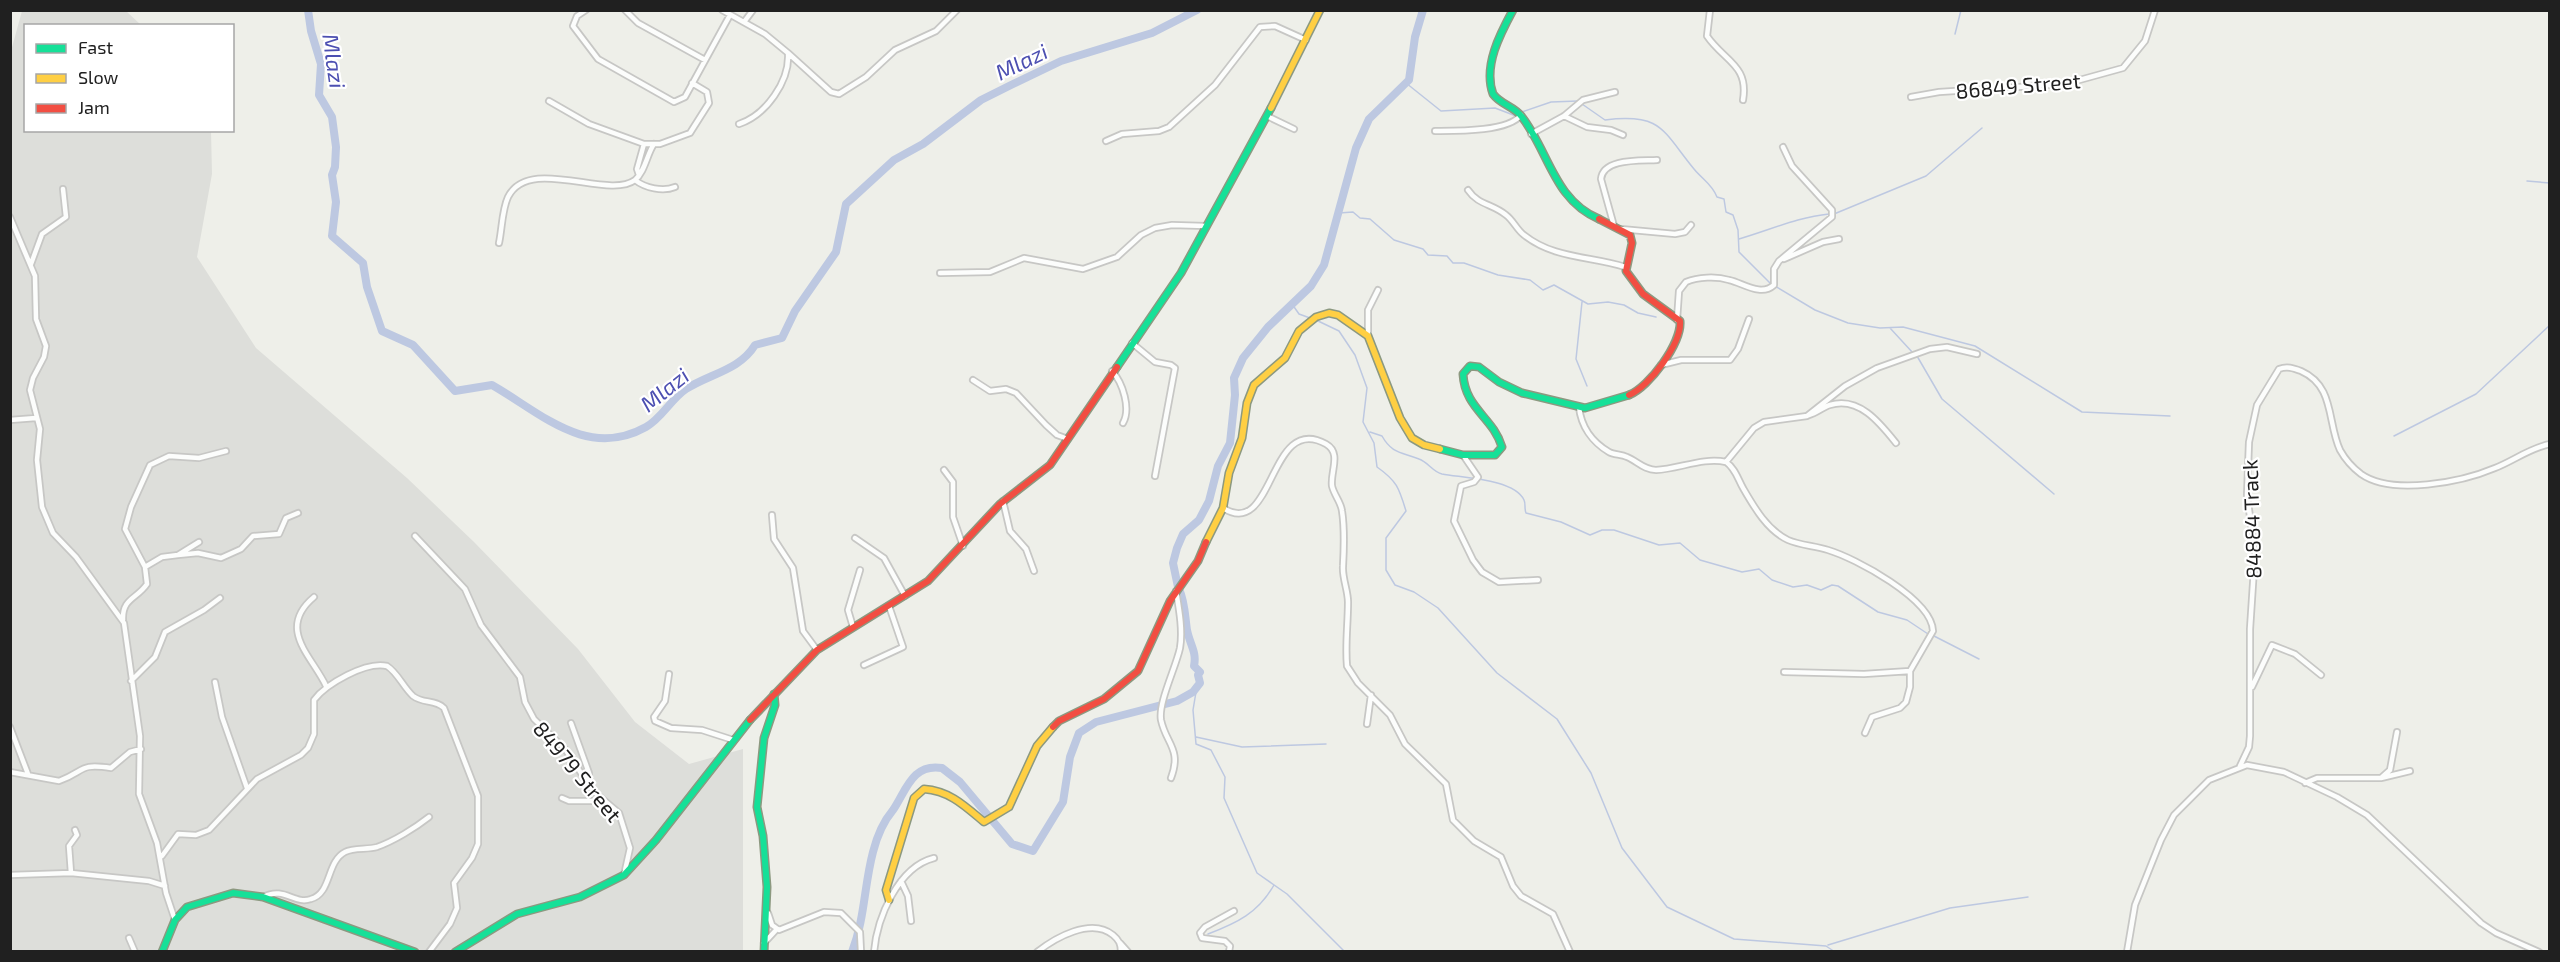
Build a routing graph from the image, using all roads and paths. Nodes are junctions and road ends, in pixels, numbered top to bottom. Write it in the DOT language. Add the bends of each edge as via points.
graph roads {
  1 [pos="586,10"];
  2 [pos="625,10"];
  3 [pos="722,10"];
  4 [pos="753,10"];
  5 [pos="957,10"];
  6 [pos="1320,10"];
  7 [pos="1513,10"];
  8 [pos="1710,10"];
  9 [pos="2155,10"];
  10 [pos="730,15"];
  11 [pos="744,22"];
  12 [pos="1306,40"];
  13 [pos="788,53"];
  14 [pos="705,60"];
  15 [pos="692,83"];
  16 [pos="1615,92"];
  17 [pos="1911,97"];
  18 [pos="1743,100"];
  19 [pos="549,101"];
  20 [pos="1521,115"];
  21 [pos="1267,116"];
  22 [pos="1564,116"];
  23 [pos="739,124"];
  24 [pos="1294,129"];
  25 [pos="1435,131"];
  26 [pos="1531,134"];
  27 [pos="1623,135"];
  28 [pos="1106,141"];
  29 [pos="644,144"];
  30 [pos="654,144"];
  31 [pos="1783,147"];
  32 [pos="1657,160"];
  33 [pos="639,175"];
  34 [pos="635,180"];
  35 [pos="675,187"];
  36 [pos="63,189"];
  37 [pos="1468,190"];
  38 [pos="10,217"];
  39 [pos="1691,225"];
  40 [pos="1206,226"];
  41 [pos="1618,227"];
  42 [pos="1839,239"];
  43 [pos="499,243"];
  44 [pos="1779,261"];
  45 [pos="31,264"];
  46 [pos="1625,267"];
  47 [pos="940,273"];
  48 [pos="1378,290"];
  49 [pos="1749,319"];
  50 [pos="1677,320"];
  51 [pos="1368,336"];
  52 [pos="1132,343"];
  53 [pos="1977,354"];
  54 [pos="1658,366"];
  55 [pos="1112,371"];
  56 [pos="973,380"];
  57 [pos="1579,407"];
  58 [pos="1807,416"];
  59 [pos="36,418"];
  60 [pos="10,420"];
  61 [pos="1123,423"];
  62 [pos="1068,439"];
  63 [pos="1896,442"];
  64 [pos="2550,444"];
  65 [pos="226,451"];
  66 [pos="1463,455"];
  67 [pos="1726,462"];
  68 [pos="944,470"];
  69 [pos="1155,476"];
  70 [pos="1003,501"];
  71 [pos="1223,508"];
  72 [pos="298,513"];
  73 [pos="772,515"];
  74 [pos="415,536"];
  75 [pos="855,538"];
  76 [pos="199,542"];
  77 [pos="963,546"];
  78 [pos="178,555"];
  79 [pos="145,567"];
  80 [pos="860,570"];
  81 [pos="1034,571"];
  82 [pos="1538,580"];
  83 [pos="1176,591"];
  84 [pos="905,596"];
  85 [pos="314,597"];
  86 [pos="220,598"];
  87 [pos="889,606"];
  88 [pos="124,622"];
  89 [pos="853,627"];
  90 [pos="817,650"];
  91 [pos="864,664"];
  92 [pos="1910,671"];
  93 [pos="1784,672"];
  94 [pos="669,674"];
  95 [pos="2321,675"];
  96 [pos="131,681"];
  97 [pos="215,682"];
  98 [pos="326,686"];
  99 [pos="2250,690"];
  100 [pos="774,694"];
  101 [pos="1371,695"];
  102 [pos="571,723"];
  103 [pos="1367,723"];
  104 [pos="10,727"];
  105 [pos="2397,732"];
  106 [pos="1865,734"];
  107 [pos="733,740"];
  108 [pos="141,749"];
  109 [pos="2240,766"];
  110 [pos="2410,771"];
  111 [pos="10,772"];
  112 [pos="28,774"];
  113 [pos="1171,778"];
  114 [pos="2381,778"];
  115 [pos="2305,783"];
  116 [pos="589,786"];
  117 [pos="247,788"];
  118 [pos="562,798"];
  119 [pos="603,801"];
  120 [pos="429,817"];
  121 [pos="75,830"];
  122 [pos="161,857"];
  123 [pos="934,858"];
  124 [pos="71,873"];
  125 [pos="624,874"];
  126 [pos="10,875"];
  127 [pos="901,881"];
  128 [pos="165,886"];
  129 [pos="767,887"];
  130 [pos="263,897"];
  131 [pos="889,900"];
  132 [pos="1234,911"];
  133 [pos="175,920"];
  134 [pos="911,921"];
  135 [pos="777,929"];
  136 [pos="129,938"];
  137 [pos="764,943"];
  138 [pos="1120,943"];
  139 [pos="135,951"];
  140 [pos="162,951"];
  141 [pos="409,951"];
  142 [pos="429,951"];
  143 [pos="455,951"];
  144 [pos="764,951"];
  145 [pos="861,951"];
  146 [pos="874,951"];
  147 [pos="1037,951"];
  148 [pos="1121,951"];
  149 [pos="1128,951"];
  150 [pos="1229,951"];
  151 [pos="1570,951"];
  152 [pos="2127,951"];
  153 [pos="2539,951"];
  1 -- 15 [label="street" via="577,16 573,26 598,59 674,102 685,97"];
  2 -- 14 [label="street" via="638,23"];
  3 -- 10 [label="street"];
  4 -- 11 [label="street"];
  5 -- 13 [label="street" via="936,31 895,50 866,77 838,94"];
  6 -- 12 [label="street"];
  7 -- 20 [label="street" via="1496,45 1492,90 1499,101"];
  8 -- 18 [label="street" via="1707,36 1741,71 1746,87"];
  9 -- 17 [label="street, 86849 Street" via="2145,41 2123,68 2065,84"];
  10 -- 11 [label="street"];
  10 -- 14 [label="street"];
  11 -- 13 [label="street"];
  12 -- 21 [label="street"];
  12 -- 28 [label="street" via="1275,26 1260,27 1215,85 1169,127 1122,134"];
  13 -- 23 [label="street" via="787,73 779,88 757,115"];
  14 -- 15 [label="street"];
  15 -- 30 [label="street" via="710,98 696,127 681,137"];
  16 -- 22 [label="street" via="1583,100"];
  19 -- 29 [label="street" via="589,124"];
  20 -- 25 [label="street" via="1511,123 1486,130"];
  20 -- 26 [label="street"];
  21 -- 24 [label="street"];
  21 -- 40 [label="street"];
  22 -- 26 [label="street"];
  22 -- 27 [label="street" via="1587,127"];
  26 -- 41 [label="street" via="1554,178 1575,205"];
  29 -- 30 [label="street"];
  29 -- 33 [label="street"];
  30 -- 33 [label="street"];
  31 -- 44 [label="street" via="1792,166 1834,214"];
  32 -- 41 [label="street" via="1611,164 1603,172 1601,179"];
  33 -- 34 [label="street"];
  34 -- 35 [label="street" via="662,189"];
  34 -- 43 [label="street" via="597,184 541,178 528,181 508,197"];
  36 -- 45 [label="street" via="66,217 42,234"];
  37 -- 46 [label="street" via="1480,202 1507,216 1523,235 1535,242 1575,258"];
  38 -- 45 [label="street"];
  39 -- 41 [label="street" via="1676,234"];
  40 -- 47 [label="street" via="1155,228 1117,257 1083,269 1024,258 990,272"];
  40 -- 52 [label="street" via="1182,273"];
  41 -- 46 [label="street" via="1632,239"];
  42 -- 44 [label="street"];
  44 -- 50 [label="street" via="1774,269 1774,285 1766,290 1721,278 1686,282 1679,291"];
  45 -- 59 [label="street" via="36,282 36,319 46,350 30,390"];
  46 -- 50 [label="street" via="1642,294"];
  48 -- 51 [label="street" via="1368,310"];
  49 -- 54 [label="street" via="1730,360 1681,360"];
  50 -- 54 [label="street" via="1681,328 1677,343"];
  51 -- 66 [label="street" via="1408,435 1424,445"];
  51 -- 71 [label="street" via="1338,315 1320,315 1299,331 1285,358 1258,379 1247,403 1243,432 1228,473"];
  52 -- 55 [label="street"];
  52 -- 69 [label="street" via="1155,362 1174,368"];
  53 -- 58 [label="street" via="1947,347 1898,360 1860,376"];
  54 -- 57 [label="street" via="1634,394"];
  55 -- 61 [label="street" via="1126,404"];
  55 -- 62 [label="street"];
  56 -- 62 [label="street" via="990,391 1006,389 1016,393 1046,424"];
  57 -- 66 [label="street" via="1522,393 1479,367 1470,366 1463,375 1464,391 1497,433 1502,447 1491,456"];
  57 -- 67 [label="street" via="1584,429 1598,443 1644,468"];
  58 -- 63 [label="street" via="1832,404 1859,408 1869,413"];
  58 -- 67 [label="street" via="1764,422 1744,436"];
  59 -- 60 [label="street"];
  59 -- 88 [label="street" via="40,429 38,476 45,518"];
  62 -- 70 [label="street" via="1042,474"];
  64 -- 99 [label="street, 84884 Track" via="2463,478 2408,485 2376,482 2361,474 2341,451 2321,386 2303,372 2288,367 2279,369 2258,405 2249,442 2247,495 2255,553"];
  65 -- 79 [label="street" via="199,458 170,456 150,465 130,507 125,529"];
  66 -- 82 [label="street" via="1478,477 1461,486 1454,521 1473,560 1482,572 1499,582"];
  67 -- 92 [label="street" via="1766,523 1783,538 1828,550 1868,567 1894,583 1923,610 1932,621 1933,631"];
  68 -- 77 [label="street" via="953,482 953,517"];
  70 -- 77 [label="street"];
  70 -- 81 [label="street" via="1010,531 1026,549"];
  71 -- 83 [label="street" via="1198,561"];
  71 -- 101 [label="street" via="1238,513 1257,503 1280,458 1296,443 1311,440 1332,449 1332,484 1342,510 1344,533 1347,666"];
  72 -- 78 [label="street" via="286,518 279,534 253,536 224,557"];
  73 -- 90 [label="street" via="774,539 793,568 803,631"];
  74 -- 116 [label="street, 84979 Street" via="465,589 485,631 520,677 534,720 565,749"];
  75 -- 84 [label="street" via="884,558"];
  76 -- 78 [label="street"];
  77 -- 84 [label="street" via="928,581"];
  78 -- 79 [label="street" via="162,556"];
  79 -- 88 [label="street" via="147,584 125,604"];
  80 -- 89 [label="street" via="848,610"];
  83 -- 113 [label="street" via="1180,648 1161,720 1174,753"];
  83 -- 131 [label="street" via="1138,670 1104,699 1059,721 1050,730 1037,746 1010,807 984,822 950,793 924,789 914,798 886,890"];
  84 -- 87 [label="street"];
  85 -- 98 [label="street" via="301,611 297,637"];
  86 -- 96 [label="street" via="165,632 155,657"];
  87 -- 89 [label="street"];
  87 -- 91 [label="street" via="903,647"];
  88 -- 96 [label="street"];
  89 -- 90 [label="street"];
  90 -- 100 [label="street"];
  92 -- 93 [label="street"];
  92 -- 106 [label="street" via="1906,702 1900,708 1872,717"];
  94 -- 107 [label="street" via="665,701 655,721 671,728 702,730"];
  95 -- 99 [label="street" via="2295,654 2272,645"];
  96 -- 108 [label="street"];
  97 -- 117 [label="street" via="222,717"];
  98 -- 117 [label="street" via="314,700 314,734 308,748"];
  98 -- 142 [label="street" via="372,665 387,666 414,696 438,702 444,708 463,756 478,796 478,844 454,883 457,908 450,924"];
  99 -- 109 [label="street, 84884 Track" via="2249,747"];
  100 -- 107 [label="street"];
  100 -- 129 [label="street" via="757,792"];
  101 -- 103 [label="street"];
  101 -- 151 [label="street" via="1390,715 1406,744 1446,784 1449,812 1455,823 1474,841 1501,857 1521,896 1553,914"];
  102 -- 116 [label="street" via="589,773"];
  104 -- 112 [label="street"];
  105 -- 114 [label="street" via="2390,770"];
  107 -- 125 [label="street" via="656,840"];
  108 -- 112 [label="street" via="130,752 111,768 82,767 59,782"];
  108 -- 122 [label="street" via="139,794"];
  109 -- 115 [label="street" via="2271,768"];
  109 -- 152 [label="street" via="2209,780 2170,821 2133,911"];
  110 -- 114 [label="street"];
  111 -- 112 [label="street"];
  114 -- 115 [label="street" via="2317,778"];
  115 -- 153 [label="street" via="2367,815 2481,923"];
  116 -- 119 [label="street, 84979 Street"];
  117 -- 122 [label="street" via="209,830 196,835 178,834"];
  118 -- 119 [label="street"];
  119 -- 125 [label="street, 84979 Street" via="619,813 629,841"];
  120 -- 130 [label="street" via="377,847 345,852 331,866 326,884 312,899 277,892"];
  121 -- 124 [label="street" via="77,835 69,846"];
  122 -- 128 [label="street"];
  123 -- 127 [label="street"];
  124 -- 126 [label="street"];
  124 -- 128 [label="street"];
  125 -- 143 [label="street" via="580,897 517,914"];
  127 -- 131 [label="street"];
  127 -- 134 [label="street" via="908,896"];
  128 -- 133 [label="street"];
  129 -- 135 [label="street" via="769,919"];
  129 -- 137 [label="street"];
  130 -- 133 [label="street" via="233,893 210,898 187,907"];
  130 -- 141 [label="street"];
  131 -- 146 [label="street"];
  132 -- 150 [label="street" via="1200,933 1202,938 1225,941"];
  133 -- 140 [label="street"];
  135 -- 137 [label="street"];
  135 -- 145 [label="street" via="833,911 848,917 859,931"];
  136 -- 139 [label="street"];
  137 -- 144 [label="street"];
  138 -- 147 [label="street" via="1109,932 1091,928 1054,940"];
  138 -- 148 [label="street"];
  138 -- 149 [label="street"];
}
